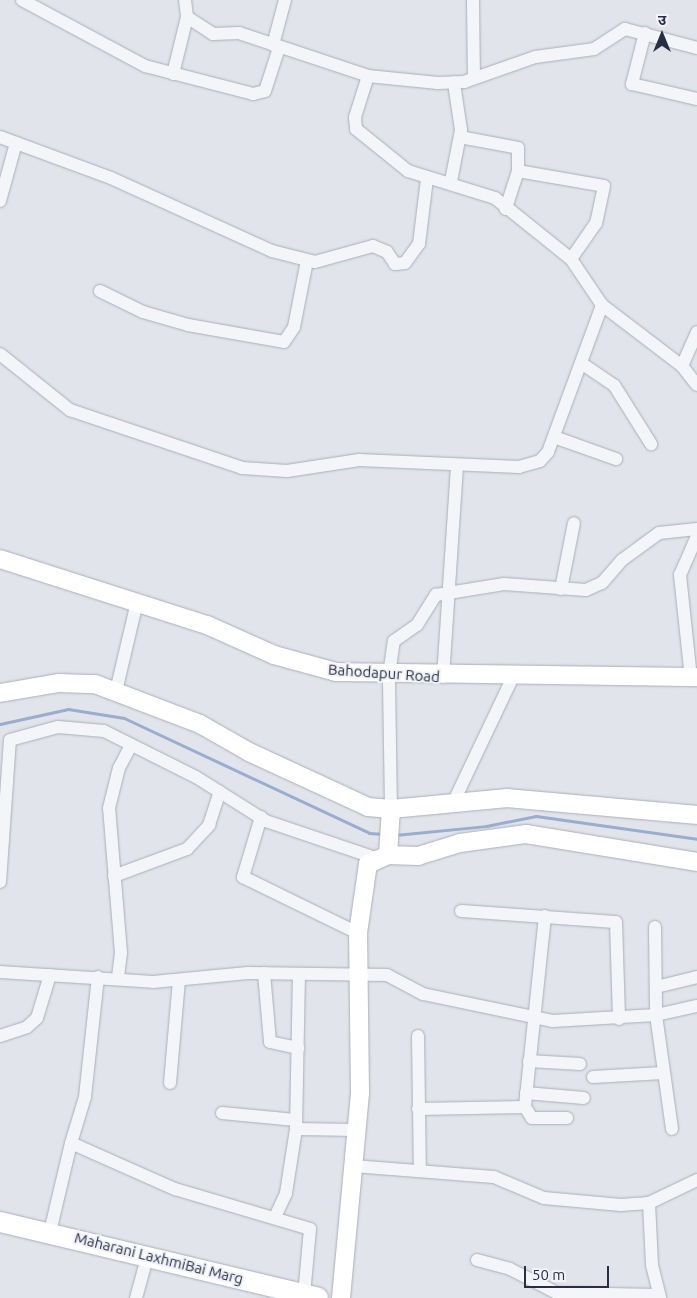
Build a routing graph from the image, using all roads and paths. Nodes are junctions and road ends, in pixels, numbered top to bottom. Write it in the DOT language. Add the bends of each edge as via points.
graph roads {
  1 [pos="22,0"];
  2 [pos="185,0"];
  3 [pos="285,0"];
  4 [pos="473,0"];
  5 [pos="187,18"];
  6 [pos="645,33"];
  7 [pos="276,47"];
  8 [pos="697,48"];
  9 [pos="173,74"];
  10 [pos="368,76"];
  11 [pos="474,78"];
  12 [pos="454,83"];
  13 [pos="697,99"];
  14 [pos="0,137"];
  15 [pos="460,137"];
  16 [pos="16,143"];
  17 [pos="518,171"];
  18 [pos="427,179"];
  19 [pos="451,182"];
  20 [pos="0,201"];
  21 [pos="506,209"];
  22 [pos="572,259"];
  23 [pos="307,261"];
  24 [pos="100,291"];
  25 [pos="602,305"];
  26 [pos="697,332"];
  27 [pos="0,354"];
  28 [pos="581,362"];
  29 [pos="682,366"];
  30 [pos="697,385"];
  31 [pos="554,438"];
  32 [pos="651,444"];
  33 [pos="616,459"];
  34 [pos="457,468"];
  35 [pos="574,523"];
  36 [pos="697,529"];
  37 [pos="697,536"];
  38 [pos="0,561"];
  39 [pos="561,590"];
  40 [pos="450,595"];
  41 [pos="137,602"];
  42 [pos="388,675"];
  43 [pos="443,677"];
  44 [pos="513,677"];
  45 [pos="694,677"];
  46 [pos="116,692"];
  47 [pos="0,693"];
  48 [pos="131,745"];
  49 [pos="220,792"];
  50 [pos="454,801"];
  51 [pos="391,814"];
  52 [pos="697,814"];
  53 [pos="261,817"];
  54 [pos="384,853"];
  55 [pos="697,862"];
  56 [pos="114,876"];
  57 [pos="0,882"];
  58 [pos="461,911"];
  59 [pos="545,916"];
  60 [pos="655,927"];
  61 [pos="358,933"];
  62 [pos="0,972"];
  63 [pos="264,973"];
  64 [pos="299,974"];
  65 [pos="356,974"];
  66 [pos="50,975"];
  67 [pos="118,977"];
  68 [pos="697,977"];
  69 [pos="98,978"];
  70 [pos="179,980"];
  71 [pos="656,987"];
  72 [pos="697,1006"];
  73 [pos="656,1015"];
  74 [pos="532,1018"];
  75 [pos="619,1018"];
  76 [pos="0,1036"];
  77 [pos="418,1036"];
  78 [pos="298,1048"];
  79 [pos="529,1061"];
  80 [pos="580,1064"];
  81 [pos="663,1073"];
  82 [pos="593,1077"];
  83 [pos="170,1083"];
  84 [pos="526,1093"];
  85 [pos="584,1098"];
  86 [pos="525,1107"];
  87 [pos="418,1109"];
  88 [pos="222,1113"];
  89 [pos="567,1118"];
  90 [pos="296,1125"];
  91 [pos="672,1129"];
  92 [pos="357,1130"];
  93 [pos="71,1143"];
  94 [pos="353,1166"];
  95 [pos="420,1172"];
  96 [pos="697,1180"];
  97 [pos="649,1203"];
  98 [pos="275,1217"];
  99 [pos="0,1222"];
  100 [pos="50,1232"];
  101 [pos="148,1254"];
  102 [pos="477,1260"];
  103 [pos="262,1291"];
  104 [pos="311,1296"];
  105 [pos="610,1297"];
  106 [pos="660,1297"];
  107 [pos="136,1298"];
  108 [pos="341,1298"];
  1 -- 9 [label="street" via="112,50"];
  2 -- 5 [label="street"];
  3 -- 7 [label="street"];
  4 -- 11 [label="street"];
  5 -- 7 [label="street" via="213,34 239,33"];
  5 -- 9 [label="street"];
  6 -- 8 [label="street"];
  6 -- 11 [label="street" via="625,29 594,50 535,57"];
  6 -- 13 [label="street" via="632,84"];
  7 -- 9 [label="street" via="260,94"];
  7 -- 10 [label="street"];
  10 -- 12 [label="street"];
  10 -- 18 [label="street" via="356,129 408,171"];
  11 -- 12 [label="street"];
  12 -- 15 [label="street"];
  14 -- 16 [label="street"];
  15 -- 17 [label="street" via="516,146"];
  15 -- 19 [label="street"];
  16 -- 20 [label="street"];
  16 -- 23 [label="street" via="111,178 272,251"];
  17 -- 21 [label="street"];
  17 -- 22 [label="street" via="604,186 596,223"];
  18 -- 19 [label="street"];
  18 -- 23 [label="street" via="419,244 405,263 396,264 387,252 373,246"];
  19 -- 21 [label="street" via="491,195"];
  21 -- 22 [label="street"];
  22 -- 25 [label="street"];
  23 -- 24 [label="street" via="294,327 284,342 188,325"];
  25 -- 28 [label="street"];
  25 -- 29 [label="street"];
  26 -- 29 [label="street"];
  27 -- 34 [label="street" via="70,410 242,468 287,471 359,460"];
  28 -- 31 [label="street"];
  28 -- 32 [label="street" via="614,385"];
  29 -- 30 [label="street"];
  31 -- 33 [label="street"];
  31 -- 34 [label="street" via="540,461 519,467"];
  34 -- 40 [label="street"];
  35 -- 39 [label="street"];
  36 -- 39 [label="street" via="659,533 596,587"];
  37 -- 45 [label="street" via="680,575"];
  38 -- 41 [label="street, Bahodapur Road"];
  39 -- 40 [label="street" via="504,584"];
  40 -- 42 [label="street" via="436,595 417,625 394,641"];
  40 -- 43 [label="street"];
  41 -- 42 [label="street, Bahodapur Road" via="207,625 274,656 336,672"];
  41 -- 46 [label="street"];
  42 -- 43 [label="street, Bahodapur Road"];
  42 -- 51 [label="street"];
  43 -- 44 [label="street, Bahodapur Road"];
  44 -- 45 [label="street, Bahodapur Road"];
  44 -- 50 [label="street"];
  46 -- 47 [label="street" via="95,684 59,683"];
  46 -- 51 [label="street" via="200,724 350,799"];
  48 -- 49 [label="street"];
  48 -- 56 [label="street" via="119,768 109,808"];
  48 -- 57 [label="street" via="82,726 31,732 10,740"];
  49 -- 53 [label="street"];
  49 -- 56 [label="street" via="209,826 186,849"];
  50 -- 51 [label="street"];
  50 -- 52 [label="street" via="516,798"];
  51 -- 54 [label="street"];
  53 -- 54 [label="street"];
  53 -- 61 [label="street" via="243,877"];
  54 -- 55 [label="street" via="418,856 460,843 526,834"];
  54 -- 61 [label="street" via="366,870"];
  56 -- 67 [label="street" via="121,953"];
  58 -- 59 [label="street"];
  59 -- 74 [label="street"];
  59 -- 75 [label="street" via="616,922"];
  60 -- 71 [label="street"];
  61 -- 65 [label="street"];
  62 -- 66 [label="street"];
  63 -- 64 [label="street"];
  63 -- 70 [label="street"];
  63 -- 78 [label="street" via="270,1042"];
  64 -- 65 [label="street"];
  64 -- 78 [label="street"];
  65 -- 74 [label="street" via="387,975 423,994"];
  65 -- 92 [label="street" via="361,1073"];
  66 -- 69 [label="street"];
  66 -- 76 [label="street" via="37,1018 27,1027"];
  67 -- 69 [label="street"];
  67 -- 70 [label="street"];
  68 -- 71 [label="street"];
  69 -- 93 [label="street" via="85,1097"];
  70 -- 83 [label="street"];
  71 -- 73 [label="street"];
  72 -- 73 [label="street"];
  73 -- 75 [label="street"];
  73 -- 81 [label="street"];
  74 -- 75 [label="street"];
  74 -- 79 [label="street"];
  77 -- 87 [label="street"];
  78 -- 90 [label="street"];
  79 -- 80 [label="street"];
  79 -- 84 [label="street"];
  81 -- 82 [label="street"];
  81 -- 91 [label="street"];
  84 -- 85 [label="street"];
  84 -- 86 [label="street"];
  86 -- 87 [label="street"];
  86 -- 89 [label="street" via="532,1118"];
  87 -- 95 [label="street"];
  88 -- 90 [label="street"];
  90 -- 92 [label="street"];
  90 -- 98 [label="street" via="286,1193"];
  92 -- 94 [label="street"];
  93 -- 98 [label="street" via="174,1189"];
  93 -- 100 [label="street"];
  94 -- 95 [label="street"];
  94 -- 108 [label="street"];
  95 -- 97 [label="street" via="494,1178 564,1202"];
  96 -- 97 [label="street"];
  97 -- 106 [label="street" via="651,1258"];
  98 -- 104 [label="street" via="310,1229"];
  99 -- 100 [label="main road, Maharani LaxhmiBai Marg"];
  100 -- 101 [label="main road, Maharani LaxhmiBai Marg"];
  101 -- 103 [label="main road, Maharani LaxhmiBai Marg"];
  101 -- 107 [label="street"];
  102 -- 105 [label="street" via="510,1269 557,1293"];
  103 -- 104 [label="main road, Maharani LaxhmiBai Marg"];
  105 -- 106 [label="street"];
}
